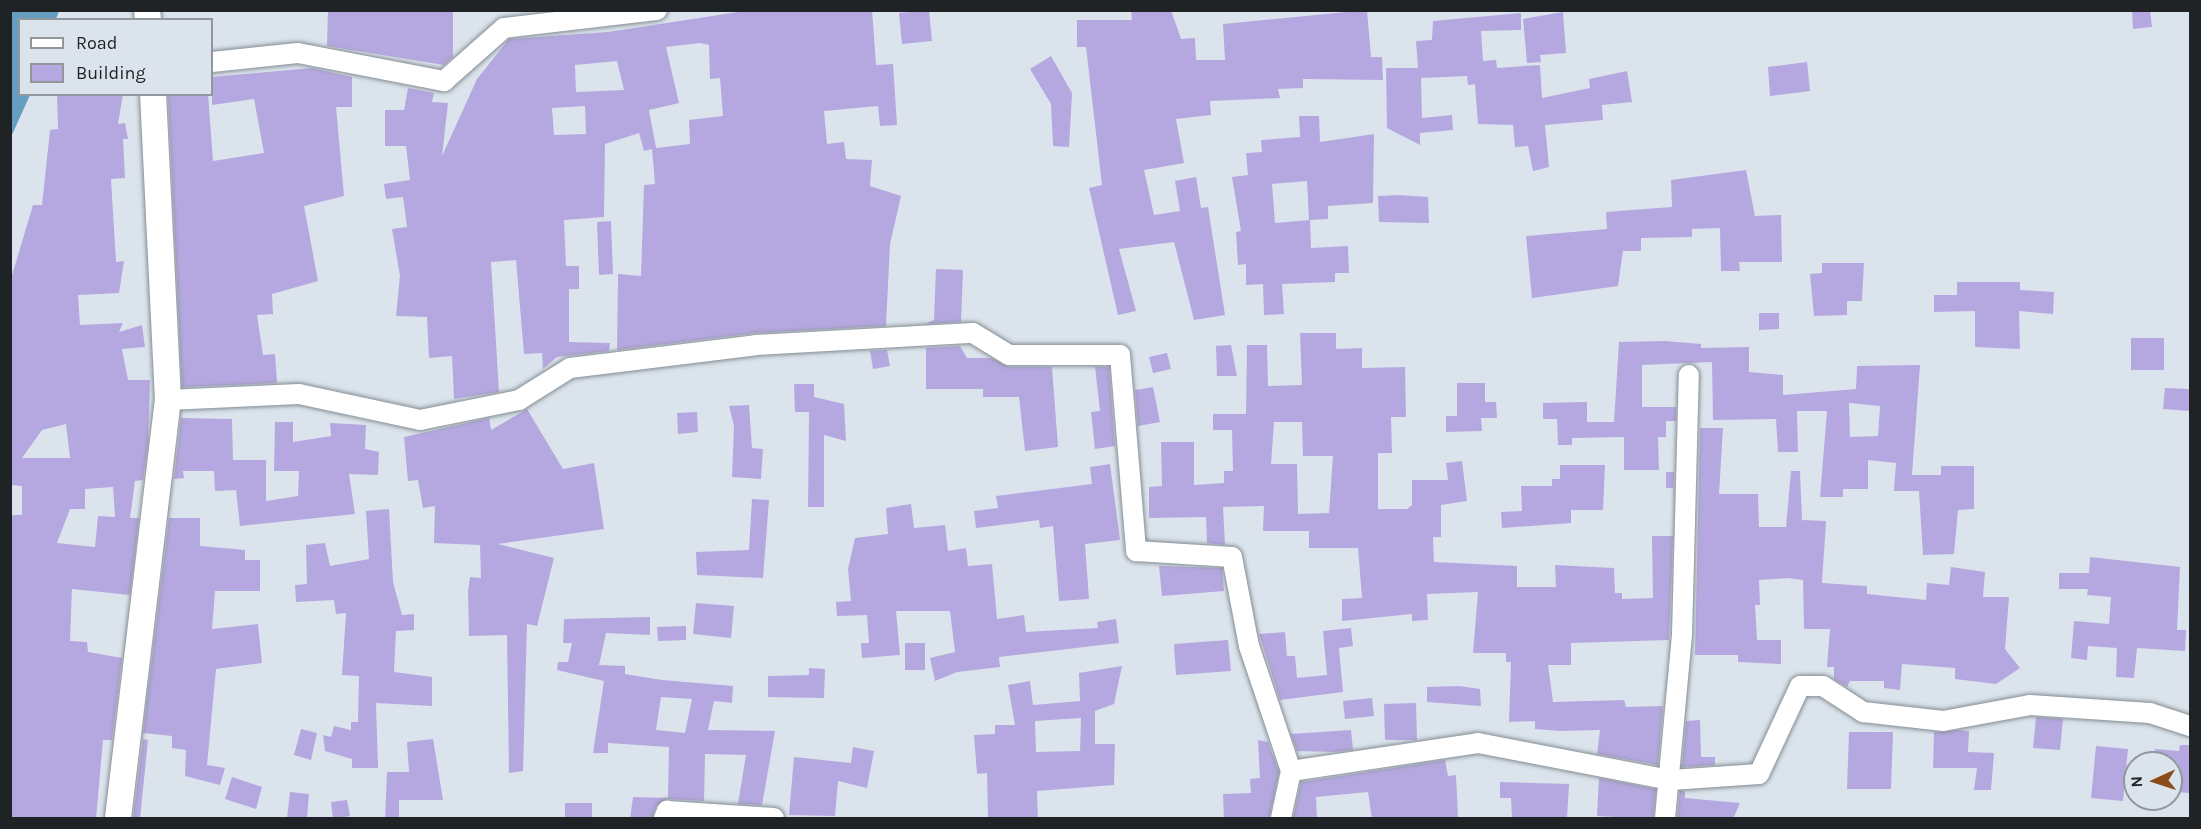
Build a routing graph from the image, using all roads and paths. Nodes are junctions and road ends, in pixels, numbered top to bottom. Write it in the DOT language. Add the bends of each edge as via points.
graph roads {
  1 [pos="657,10"];
  2 [pos="213,62"];
  3 [pos="153,96"];
  4 [pos="1689,375"];
  5 [pos="168,400"];
  6 [pos="2190,726"];
  7 [pos="1291,771"];
  8 [pos="1671,780"];
  9 [pos="118,819"];
  10 [pos="664,819"];
  11 [pos="774,819"];
  12 [pos="1281,819"];
  13 [pos="1665,819"];
  1 -- 2 [label="street" via="504,28 444,81 298,53"];
  3 -- 5 [label="street"];
  4 -- 8 [label="street"];
  5 -- 7 [label="street" via="299,394 420,420 519,400 570,368 756,345 973,333 1009,355 1120,355 1136,551 1232,557 1249,646"];
  5 -- 9 [label="street"];
  6 -- 8 [label="street" via="2150,713 2030,705 1943,721 1863,712 1823,686 1800,686 1759,774"];
  7 -- 8 [label="street" via="1478,743"];
  7 -- 12 [label="street"];
  8 -- 13 [label="street"];
  10 -- 11 [label="street" via="667,811"];
}
